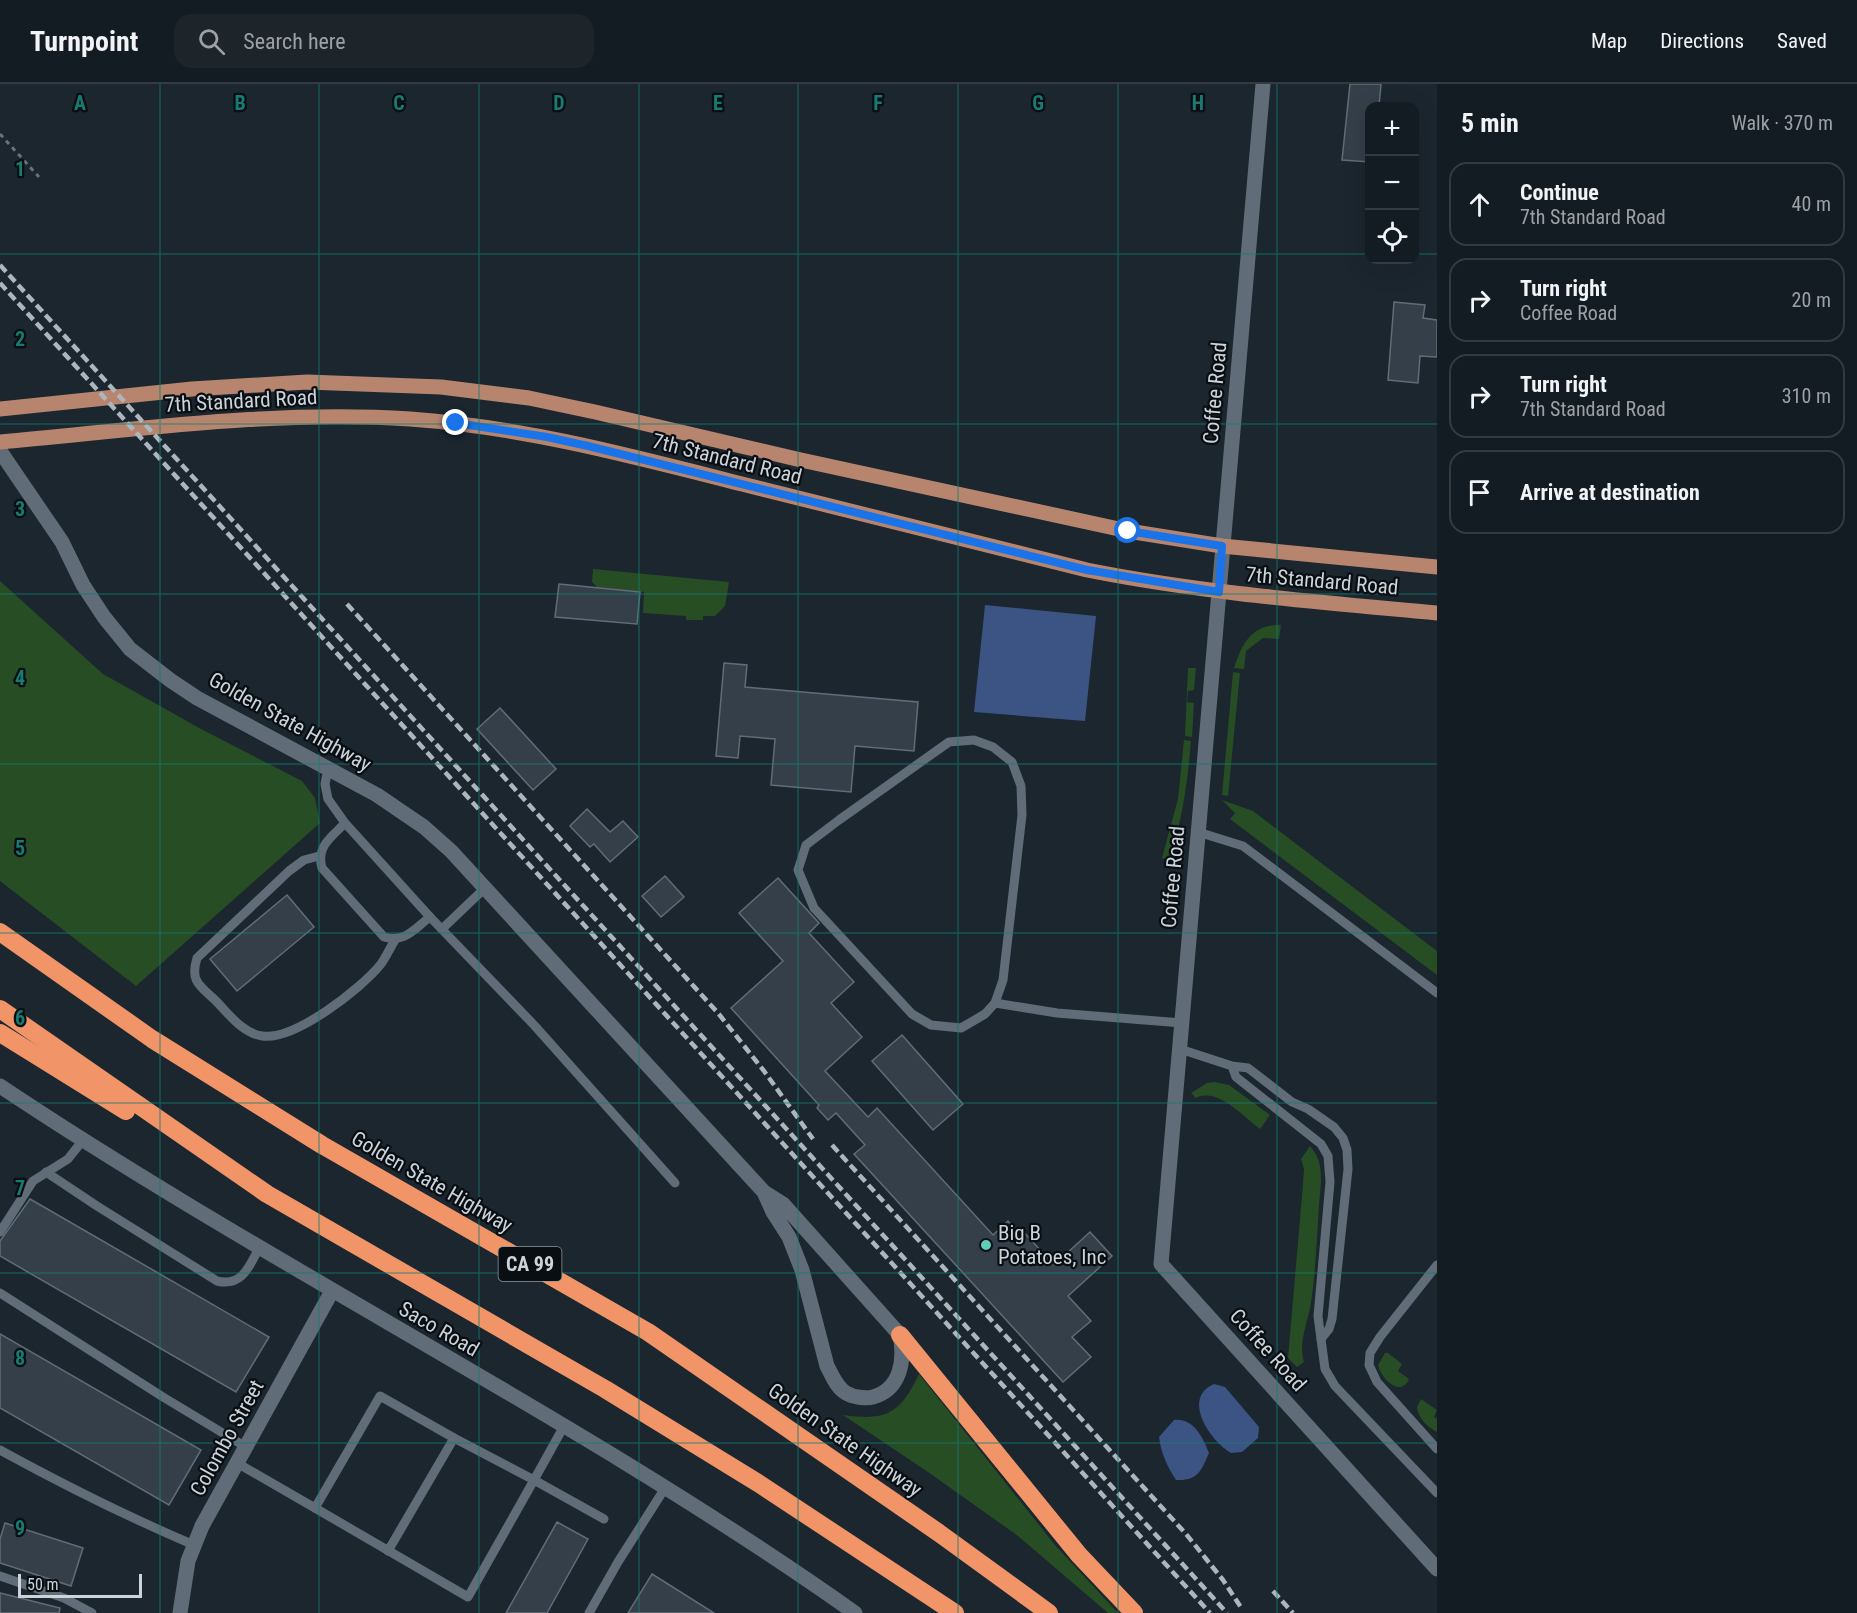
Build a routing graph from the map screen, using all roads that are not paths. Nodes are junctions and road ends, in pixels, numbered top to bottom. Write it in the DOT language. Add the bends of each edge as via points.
graph roads {
  1 [pos="1263,84"];
  2 [pos="0,409"];
  3 [pos="0,442"];
  4 [pos="0,451"];
  5 [pos="1222,546"];
  6 [pos="1437,567"];
  7 [pos="1219,592"];
  8 [pos="1437,612"];
  9 [pos="328,769"];
  10 [pos="345,823"];
  11 [pos="1198,832"];
  12 [pos="319,856"];
  13 [pos="486,888"];
  14 [pos="430,917"];
  15 [pos="442,928"];
  16 [pos="0,932"];
  17 [pos="395,940"];
  18 [pos="1437,993"];
  19 [pos="995,1003"];
  20 [pos="0,1010"];
  21 [pos="1182,1023"];
  22 [pos="0,1033"];
  23 [pos="1179,1049"];
  24 [pos="1232,1066"];
  25 [pos="0,1086"];
  26 [pos="83,1140"];
  27 [pos="46,1172"];
  28 [pos="675,1183"];
  29 [pos="764,1192"];
  30 [pos="267,1194"];
  31 [pos="0,1232"];
  32 [pos="260,1248"];
  33 [pos="1437,1265"];
  34 [pos="332,1291"];
  35 [pos="0,1293"];
  36 [pos="900,1335"];
  37 [pos="1321,1340"];
  38 [pos="564,1426"];
  39 [pos="454,1438"];
  40 [pos="246,1447"];
  41 [pos="1437,1449"];
  42 [pos="0,1450"];
  43 [pos="237,1463"];
  44 [pos="534,1480"];
  45 [pos="666,1488"];
  46 [pos="1437,1493"];
  47 [pos="315,1508"];
  48 [pos="604,1519"];
  49 [pos="194,1545"];
  50 [pos="388,1551"];
  51 [pos="1437,1569"];
  52 [pos="0,1576"];
  53 [pos="852,1612"];
  54 [pos="92,1613"];
  55 [pos="180,1613"];
  56 [pos="589,1613"];
  57 [pos="955,1613"];
  58 [pos="1049,1613"];
  59 [pos="1134,1613"];
  1 -- 5 [label="street, Coffee Road"];
  2 -- 5 [label="main road, 7th Standard Road" via="192,389 307,382 441,387 529,398 1118,529"];
  3 -- 7 [label="main road, 7th Standard Road" via="220,421 306,417 456,423 547,437 668,465 1087,570"];
  4 -- 9 [label="street, Golden State Highway" via="62,542 104,617 130,649 197,698"];
  5 -- 6 [label="main road, 7th Standard Road"];
  5 -- 7 [label="street, Coffee Road"];
  7 -- 8 [label="main road, 7th Standard Road"];
  7 -- 11 [label="street, Coffee Road"];
  9 -- 10 [label="lane" via="328,800"];
  9 -- 13 [label="street, Golden State Highway" via="424,827"];
  10 -- 12 [label="lane" via="324,844"];
  10 -- 14 [label="lane"];
  11 -- 18 [label="lane" via="1243,846"];
  11 -- 21 [label="street, Coffee Road"];
  12 -- 17 [label="lane" via="322,868 384,937"];
  12 -- 17 [label="lane" via="304,860 289,871 197,958 193,971 197,983 246,1030 262,1036 282,1034 309,1023 356,988 381,964"];
  13 -- 15 [label="lane"];
  13 -- 29 [label="street, Golden State Highway"];
  14 -- 15 [label="lane"];
  14 -- 17 [label="lane"];
  15 -- 28 [label="lane"];
  16 -- 58 [label="highway, Golden State Highway / CA 99" via="152,1039 322,1145 648,1332"];
  19 -- 19 [label="lane" via="961,1028 931,1025 912,1014 814,908 798,870 806,845 950,742 974,740 993,747 1011,762 1022,786 1003,980"];
  19 -- 21 [label="lane" via="1057,1013"];
  20 -- 30 [label="highway"];
  21 -- 23 [label="street, Coffee Road"];
  22 -- 30 [label="highway"];
  23 -- 24 [label="lane"];
  23 -- 51 [label="street, Coffee Road" via="1161,1264"];
  24 -- 37 [label="lane" via="1236,1077 1321,1144 1328,1156 1330,1182 1317,1325"];
  24 -- 37 [label="lane" via="1248,1068 1292,1102 1308,1109 1334,1127 1345,1144 1348,1169 1332,1319"];
  25 -- 26 [label="street, Saco Road"];
  26 -- 27 [label="lane" via="68,1159"];
  26 -- 32 [label="street, Saco Road"];
  27 -- 31 [label="lane" via="33,1181"];
  27 -- 32 [label="lane" via="217,1281 235,1282 242,1277"];
  29 -- 36 [label="street, Golden State Highway" via="783,1204"];
  29 -- 36 [label="street, Golden State Highway" via="796,1254 827,1366 844,1392 869,1398 892,1387 903,1358"];
  30 -- 57 [label="highway" via="758,1482"];
  32 -- 34 [label="street, Saco Road"];
  33 -- 41 [label="lane" via="1380,1337 1370,1353 1369,1365 1377,1382"];
  34 -- 38 [label="street, Saco Road"];
  34 -- 40 [label="street, Colombo Street"];
  35 -- 40 [label="lane"];
  36 -- 59 [label="highway" via="1079,1555"];
  37 -- 46 [label="lane" via="1325,1369 1335,1386"];
  38 -- 44 [label="lane"];
  38 -- 45 [label="street, Saco Road"];
  39 -- 44 [label="lane"];
  39 -- 47 [label="lane" via="381,1395"];
  39 -- 50 [label="lane"];
  40 -- 43 [label="street, Colombo Street"];
  42 -- 49 [label="lane" via="105,1505"];
  43 -- 47 [label="lane"];
  43 -- 49 [label="street, Colombo Street"];
  44 -- 48 [label="lane"];
  44 -- 50 [label="lane" via="468,1598"];
  45 -- 53 [label="street, Saco Road"];
  45 -- 56 [label="lane"];
  47 -- 50 [label="lane"];
  49 -- 55 [label="street, Colombo Street"];
  52 -- 54 [label="lane" via="64,1598"];
}
